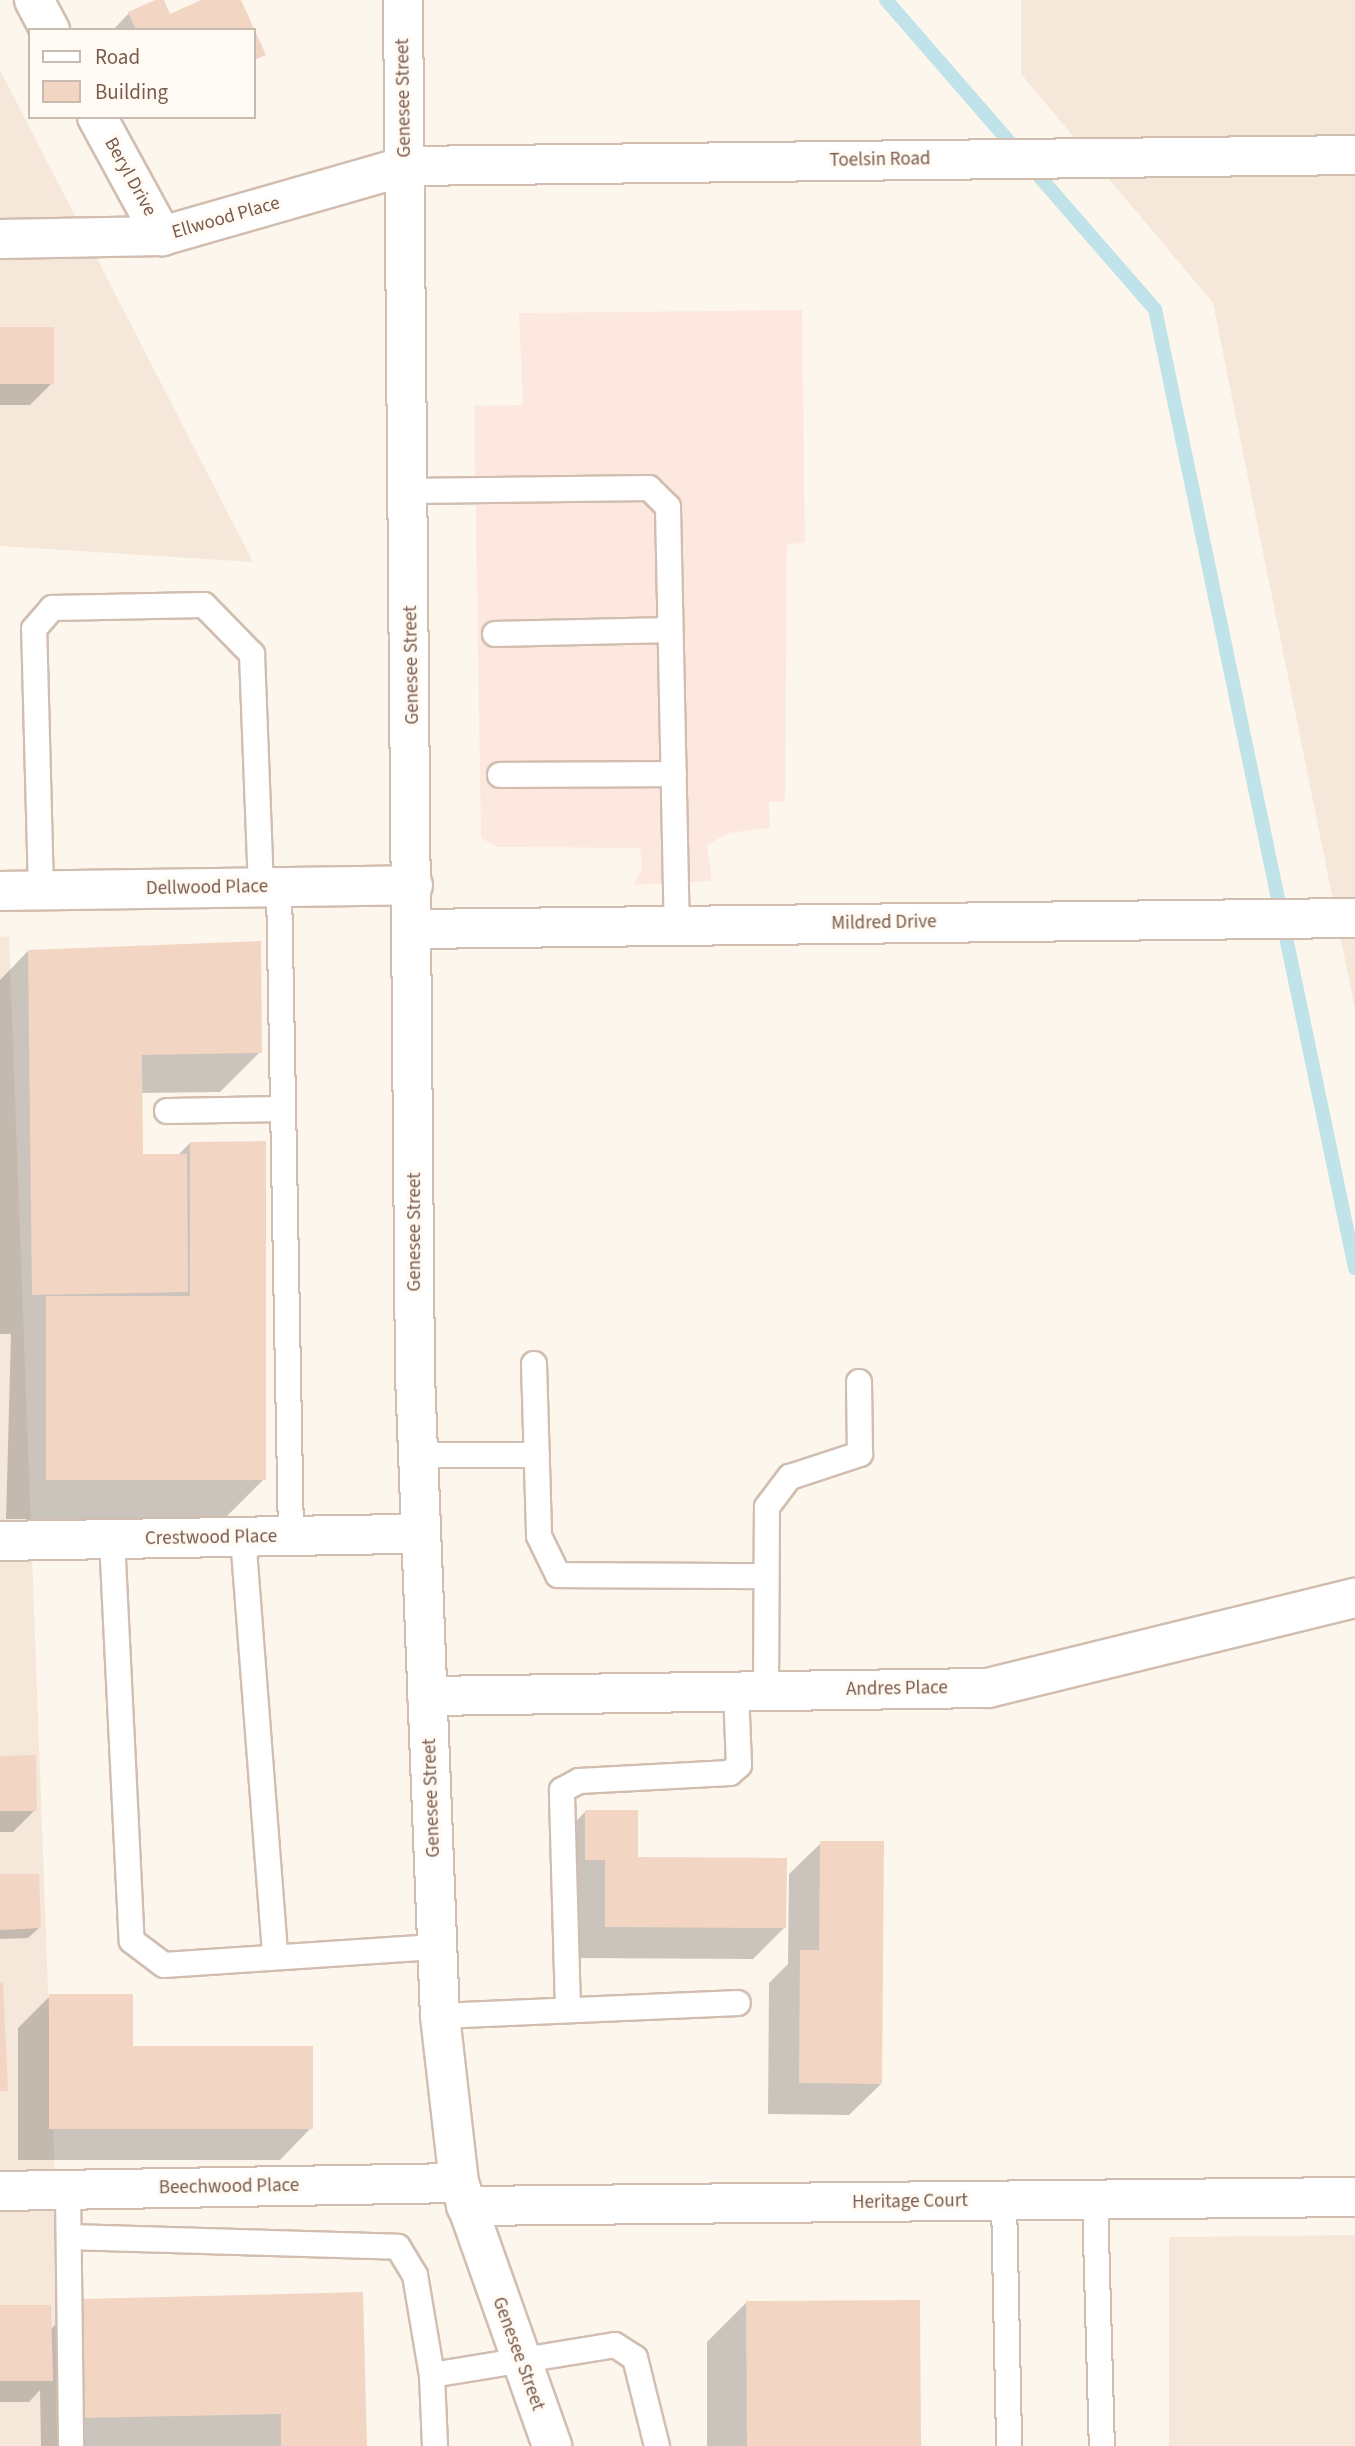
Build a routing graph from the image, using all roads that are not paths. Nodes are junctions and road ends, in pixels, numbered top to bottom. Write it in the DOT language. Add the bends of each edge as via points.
graph roads {
  1 [pos="34,0"];
  2 [pos="403,0"];
  3 [pos="49,28"];
  4 [pos="98,119"];
  5 [pos="1355,155"];
  6 [pos="406,166"];
  7 [pos="162,236"];
  8 [pos="0,239"];
  9 [pos="410,491"];
  10 [pos="670,630"];
  11 [pos="495,634"];
  12 [pos="674,774"];
  13 [pos="500,775"];
  14 [pos="413,885"];
  15 [pos="270,887"];
  16 [pos="0,891"];
  17 [pos="41,891"];
  18 [pos="1355,918"];
  19 [pos="677,926"];
  20 [pos="413,929"];
  21 [pos="283,1109"];
  22 [pos="167,1111"];
  23 [pos="534,1364"];
  24 [pos="859,1382"];
  25 [pos="418,1455"];
  26 [pos="537,1455"];
  27 [pos="421,1534"];
  28 [pos="290,1536"];
  29 [pos="243,1537"];
  30 [pos="111,1539"];
  31 [pos="0,1541"];
  32 [pos="766,1576"];
  33 [pos="1355,1598"];
  34 [pos="751,1691"];
  35 [pos="427,1696"];
  36 [pos="438,1947"];
  37 [pos="275,1957"];
  38 [pos="738,2003"];
  39 [pos="568,2010"];
  40 [pos="440,2016"];
  41 [pos="68,2190"];
  42 [pos="0,2191"];
  43 [pos="462,2195"];
  44 [pos="1355,2197"];
  45 [pos="1095,2200"];
  46 [pos="1004,2201"];
  47 [pos="69,2237"];
  48 [pos="522,2363"];
  49 [pos="432,2375"];
  50 [pos="71,2446"];
  51 [pos="435,2446"];
  52 [pos="552,2446"];
  53 [pos="657,2446"];
  54 [pos="1009,2446"];
  55 [pos="1102,2446"];
  1 -- 3 [label="street"];
  2 -- 6 [label="street, Genesee Street"];
  4 -- 7 [label="street, Beryl Drive"];
  5 -- 6 [label="street, Toelsin Road"];
  6 -- 7 [label="street, Ellwood Place"];
  6 -- 9 [label="street, Genesee Street"];
  7 -- 8 [label="street, Ellwood Place"];
  9 -- 10 [label="lane" via="649,488 667,507"];
  9 -- 14 [label="street, Genesee Street"];
  10 -- 11 [label="lane"];
  10 -- 12 [label="lane"];
  12 -- 13 [label="lane"];
  12 -- 19 [label="lane"];
  14 -- 15 [label="street, Dellwood Place"];
  14 -- 20 [label="street, Genesee Street"];
  15 -- 17 [label="street, Dellwood Place"];
  15 -- 17 [label="lane" via="252,654 204,605 52,608 34,629"];
  15 -- 21 [label="lane"];
  16 -- 17 [label="street, Dellwood Place"];
  18 -- 19 [label="street, Mildred Drive"];
  19 -- 20 [label="street, Mildred Drive"];
  20 -- 25 [label="street, Genesee Street"];
  21 -- 22 [label="lane"];
  21 -- 28 [label="lane"];
  23 -- 26 [label="lane"];
  24 -- 32 [label="lane" via="860,1454 790,1476 767,1507"];
  25 -- 26 [label="lane"];
  25 -- 27 [label="street, Genesee Street"];
  26 -- 32 [label="lane" via="539,1536 558,1575"];
  27 -- 28 [label="street, Crestwood Place"];
  27 -- 35 [label="street, Genesee Street"];
  28 -- 29 [label="street, Crestwood Place"];
  29 -- 30 [label="street, Crestwood Place"];
  29 -- 37 [label="lane"];
  30 -- 31 [label="street, Crestwood Place"];
  30 -- 37 [label="lane" via="132,1941 164,1965"];
  32 -- 34 [label="lane"];
  33 -- 34 [label="street, Andres Place" via="988,1688"];
  34 -- 35 [label="street, Andres Place"];
  34 -- 39 [label="lane" via="739,1765 730,1773 579,1781 562,1790"];
  35 -- 36 [label="street, Genesee Street"];
  36 -- 37 [label="lane"];
  36 -- 40 [label="street, Genesee Street"];
  38 -- 39 [label="lane"];
  39 -- 40 [label="lane"];
  40 -- 43 [label="street, Genesee Street"];
  41 -- 42 [label="street, Beechwood Place"];
  41 -- 43 [label="street, Beechwood Place"];
  41 -- 47 [label="lane"];
  43 -- 46 [label="street, Heritage Court"];
  43 -- 48 [label="street, Genesee Street"];
  44 -- 45 [label="street, Heritage Court"];
  45 -- 46 [label="street, Heritage Court"];
  45 -- 55 [label="lane"];
  46 -- 54 [label="lane"];
  47 -- 49 [label="lane" via="398,2247 415,2275"];
  47 -- 50 [label="lane"];
  48 -- 49 [label="lane"];
  48 -- 52 [label="street, Genesee Street"];
  48 -- 53 [label="lane" via="615,2345 635,2358"];
  49 -- 51 [label="lane"];
}
